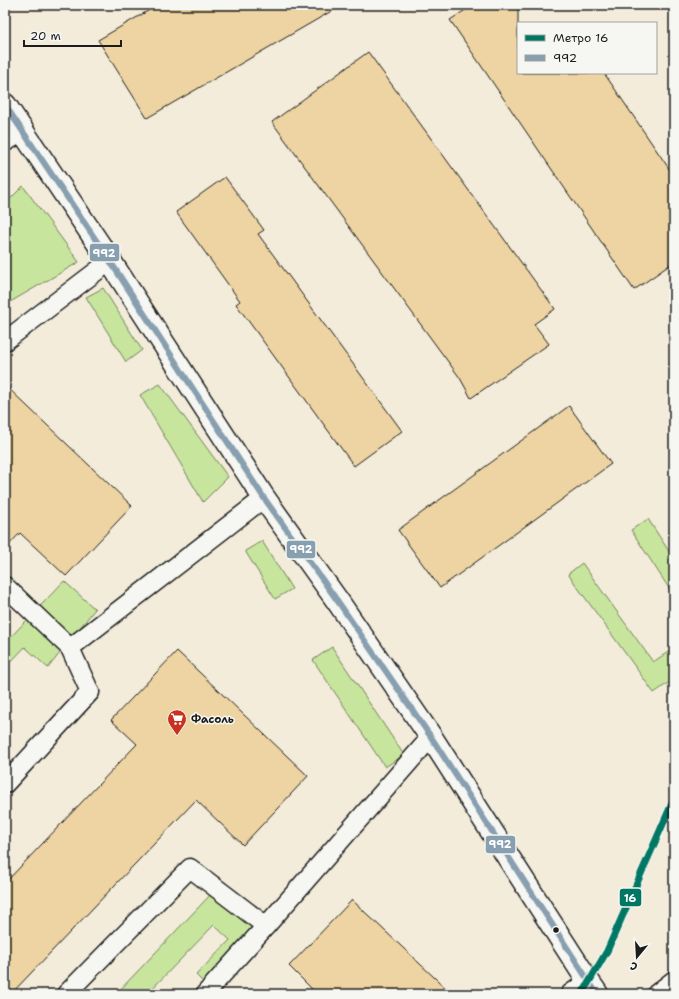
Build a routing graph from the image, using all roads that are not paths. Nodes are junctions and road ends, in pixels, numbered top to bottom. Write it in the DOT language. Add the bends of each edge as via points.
graph roads {
  1 [pos="5,105"];
  2 [pos="13,135"];
  3 [pos="110,261"];
  4 [pos="5,340"];
  5 [pos="264,498"];
  6 [pos="5,586"];
  7 [pos="70,648"];
  8 [pos="431,737"];
  9 [pos="5,784"];
  10 [pos="266,926"];
  11 [pos="674,980"];
  12 [pos="592,988"];
  13 [pos="66,994"];
  14 [pos="205,994"];
  15 [pos="570,994"];
  16 [pos="656,994"];
  1 -- 2 [label="street"];
  2 -- 3 [label="street"];
  3 -- 4 [label="lane"];
  3 -- 5 [label="street"];
  5 -- 7 [label="lane"];
  5 -- 8 [label="street"];
  6 -- 7 [label="lane"];
  7 -- 9 [label="lane" via="90,692"];
  8 -- 10 [label="lane"];
  8 -- 12 [label="street"];
  10 -- 13 [label="lane" via="190,868"];
  10 -- 14 [label="lane"];
  11 -- 16 [label="lane"];
  12 -- 15 [label="lane"];
}
